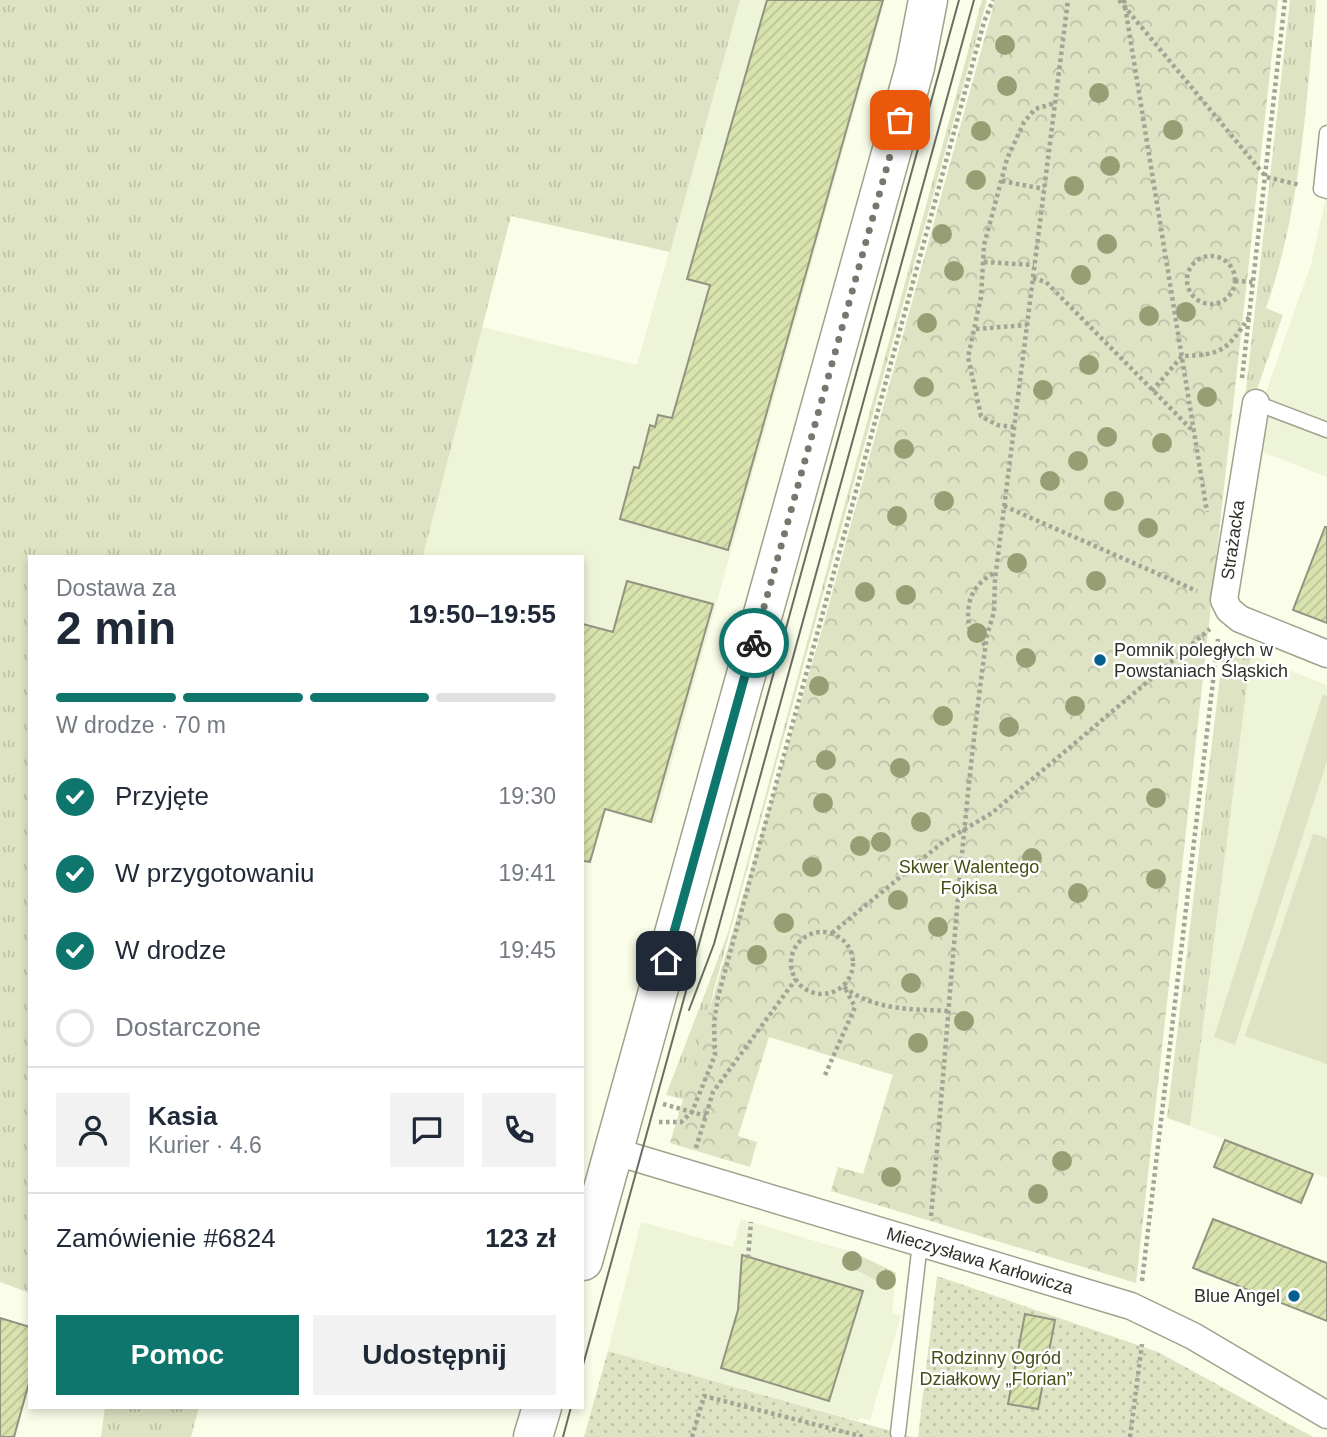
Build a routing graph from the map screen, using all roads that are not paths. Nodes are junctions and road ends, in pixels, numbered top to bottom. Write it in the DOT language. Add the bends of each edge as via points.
graph roads {
  1 [pos="928,0"];
  2 [pos="1327,134"];
  3 [pos="1324,190"];
  4 [pos="1249,394"];
  5 [pos="1327,430"];
  6 [pos="1327,654"];
  7 [pos="613,1151"];
  8 [pos="925,1236"];
  9 [pos="584,1257"];
  10 [pos="541,1409"];
  11 [pos="1327,1415"];
  12 [pos="898,1433"];
  13 [pos="534,1437"];
  1 -- 7 [label="main road" via="915,67"];
  2 -- 3 [label="lane"];
  4 -- 5 [label="lane"];
  4 -- 6 [label="street, Strażacka" via="1224,600 1240,619"];
  7 -- 8 [label="street, Mieczysława Karłowicza"];
  7 -- 9 [label="main road"];
  8 -- 11 [label="street, Mieczysława Karłowicza" via="1130,1306 1193,1336"];
  8 -- 12 [label="lane"];
  10 -- 13 [label="main road"];
}
